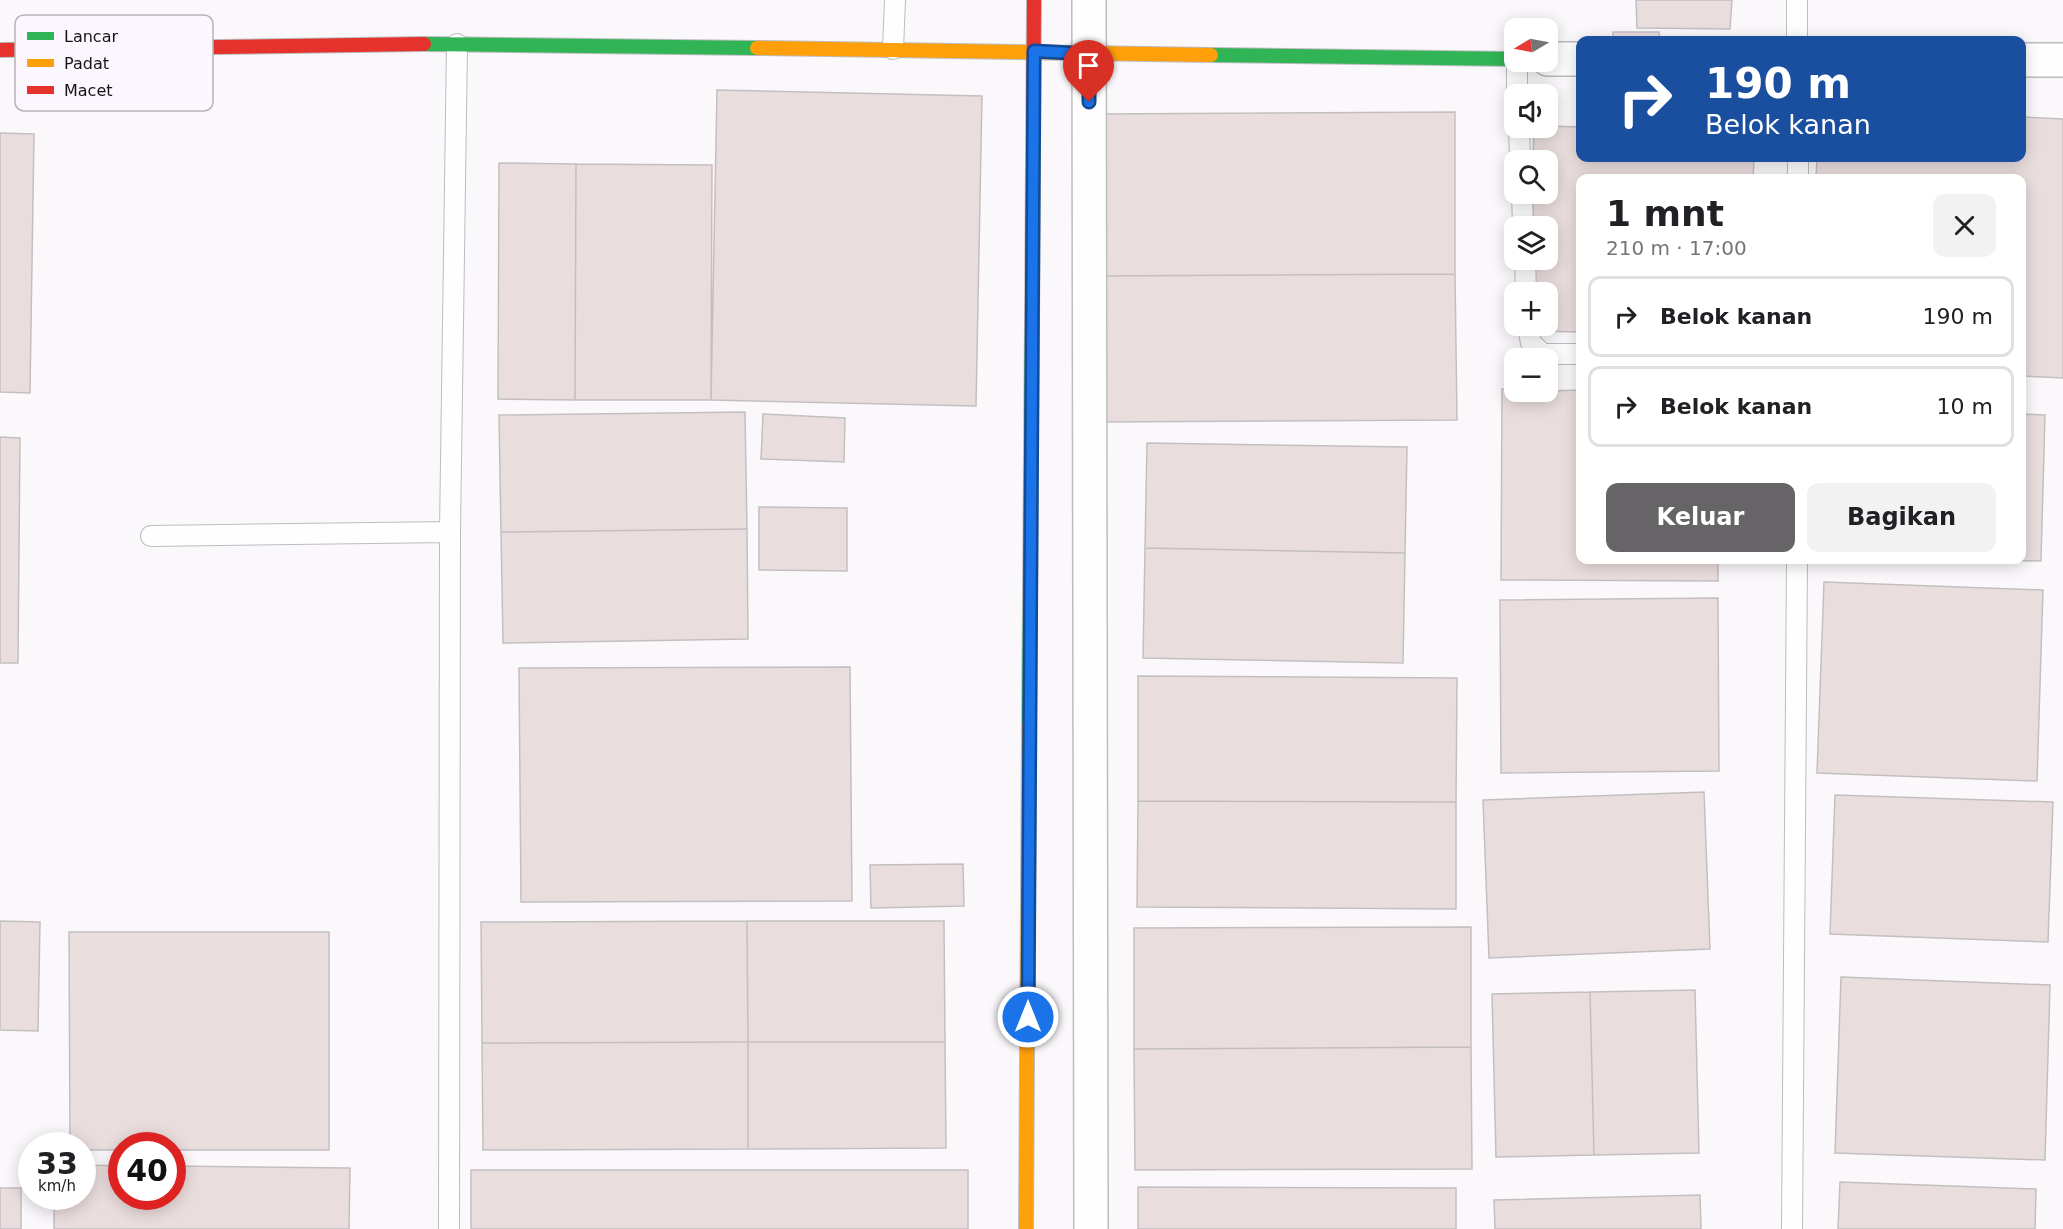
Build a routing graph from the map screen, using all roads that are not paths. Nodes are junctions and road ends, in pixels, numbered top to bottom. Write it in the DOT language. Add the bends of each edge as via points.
graph roads {
  1 [pos="895,0"];
  2 [pos="1034,0"];
  3 [pos="1089,0"];
  4 [pos="1797,0"];
  5 [pos="1797,36"];
  6 [pos="457,44"];
  7 [pos="213,47"];
  8 [pos="893,49"];
  9 [pos="0,50"];
  10 [pos="15,50"];
  11 [pos="1034,51"];
  12 [pos="1089,54"];
  13 [pos="1558,59"];
  14 [pos="1576,59"];
  15 [pos="1504,60"];
  16 [pos="2026,60"];
  17 [pos="2063,60"];
  18 [pos="1529,336"];
  19 [pos="1576,354"];
  20 [pos="450,532"];
  21 [pos="151,536"];
  22 [pos="1797,564"];
  23 [pos="449,1229"];
  24 [pos="1026,1229"];
  25 [pos="1091,1229"];
  26 [pos="1792,1229"];
  1 -- 8 [label="lane"];
  2 -- 11 [label="street"];
  3 -- 12 [label="street"];
  4 -- 5 [label="lane"];
  6 -- 7 [label="street"];
  6 -- 8 [label="street"];
  6 -- 20 [label="lane"];
  8 -- 11 [label="street"];
  9 -- 10 [label="street"];
  11 -- 12 [label="street"];
  11 -- 24 [label="street"];
  12 -- 15 [label="street"];
  12 -- 25 [label="street"];
  13 -- 14 [label="street"];
  16 -- 17 [label="street"];
  18 -- 19 [label="lane" via="1543,354"];
  20 -- 21 [label="lane"];
  20 -- 23 [label="lane"];
  22 -- 26 [label="lane"];
}
